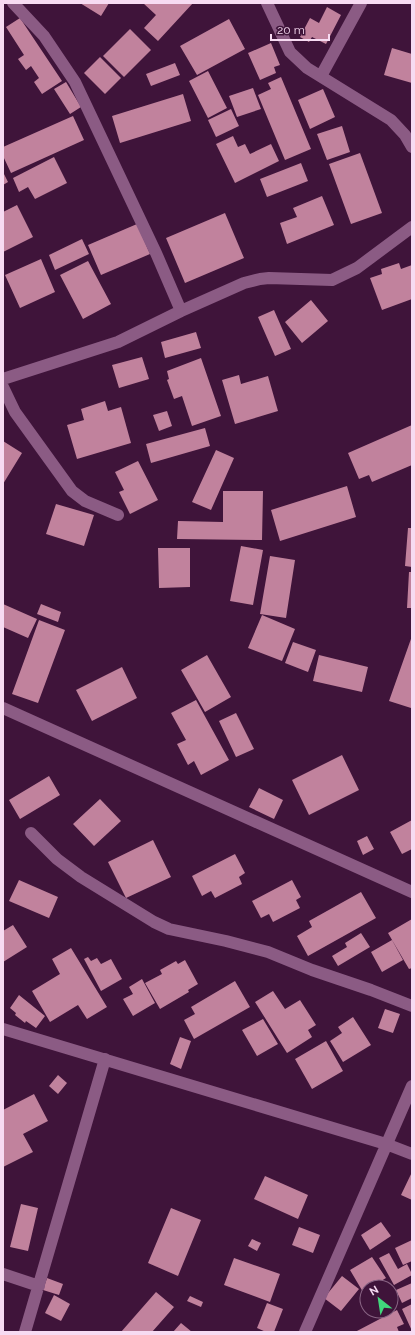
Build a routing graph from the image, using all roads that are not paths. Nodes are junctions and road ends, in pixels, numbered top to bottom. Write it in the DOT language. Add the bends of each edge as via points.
graph roads {
  1 [pos="13,3"];
  2 [pos="267,3"];
  3 [pos="360,3"];
  4 [pos="321,76"];
  5 [pos="412,147"];
  6 [pos="412,227"];
  7 [pos="181,311"];
  8 [pos="3,379"];
  9 [pos="3,387"];
  10 [pos="118,515"];
  11 [pos="4,709"];
  12 [pos="31,833"];
  13 [pos="412,892"];
  14 [pos="412,1006"];
  15 [pos="3,1029"];
  16 [pos="105,1059"];
  17 [pos="412,1086"];
  18 [pos="386,1144"];
  19 [pos="412,1154"];
  20 [pos="3,1274"];
  21 [pos="39,1286"];
  22 [pos="25,1332"];
  23 [pos="305,1332"];
  1 -- 7 [label="street" via="44,36 75,82"];
  2 -- 4 [label="street" via="290,52"];
  3 -- 4 [label="street"];
  4 -- 5 [label="street" via="391,120"];
  6 -- 7 [label="street" via="357,268 332,280 260,279 244,283"];
  7 -- 8 [label="street" via="118,342"];
  9 -- 10 [label="street" via="18,417 72,491 85,501"];
  11 -- 13 [label="street"];
  12 -- 14 [label="street" via="57,859 81,877 169,929 268,952"];
  15 -- 16 [label="street"];
  16 -- 18 [label="street"];
  16 -- 21 [label="street"];
  17 -- 18 [label="street"];
  18 -- 19 [label="street"];
  18 -- 23 [label="street"];
  20 -- 21 [label="street"];
  21 -- 22 [label="street"];
}
